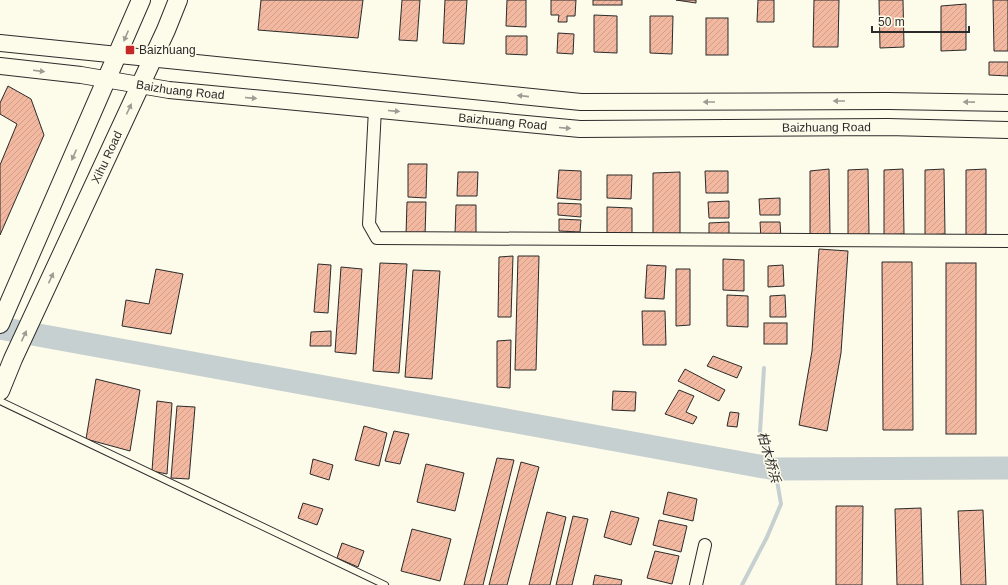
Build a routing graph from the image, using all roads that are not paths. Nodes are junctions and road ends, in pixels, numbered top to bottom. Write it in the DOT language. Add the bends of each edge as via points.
graph roads {
  1 [pos="141,0"];
  2 [pos="178,0"];
  3 [pos="0,43"];
  4 [pos="118,55"];
  5 [pos="153,58"];
  6 [pos="0,66"];
  7 [pos="107,80"];
  8 [pos="140,85"];
  9 [pos="1008,103"];
  10 [pos="375,109"];
  11 [pos="1008,130"];
  12 [pos="1008,241"];
  13 [pos="0,324"];
  14 [pos="0,391"];
  15 [pos="0,401"];
  16 [pos="706,545"];
  17 [pos="385,585"];
  18 [pos="696,585"];
  1 -- 4 [label="main road, one-way"];
  2 -- 5 [label="main road, Xihu Road"];
  3 -- 4 [label="street"];
  4 -- 5 [label="street"];
  4 -- 7 [label="main road"];
  5 -- 8 [label="main road, Xihu Road"];
  9 -- 5 [label="street, one-way" via="581,102"];
  6 -- 7 [label="street, Baizhuang Road, one-way"];
  7 -- 8 [label="street, Baizhuang Road"];
  7 -- 13 [label="main road, one-way"];
  8 -- 10 [label="street, Baizhuang Road, one-way" via="169,90"];
  14 -- 8 [label="main road, Xihu Road, one-way"];
  10 -- 11 [label="street, Baizhuang Road, one-way" via="580,129"];
  10 -- 12 [label="street" via="369,224 377,238"];
  15 -- 17 [label="lane"];
  16 -- 18 [label="street"];
}
